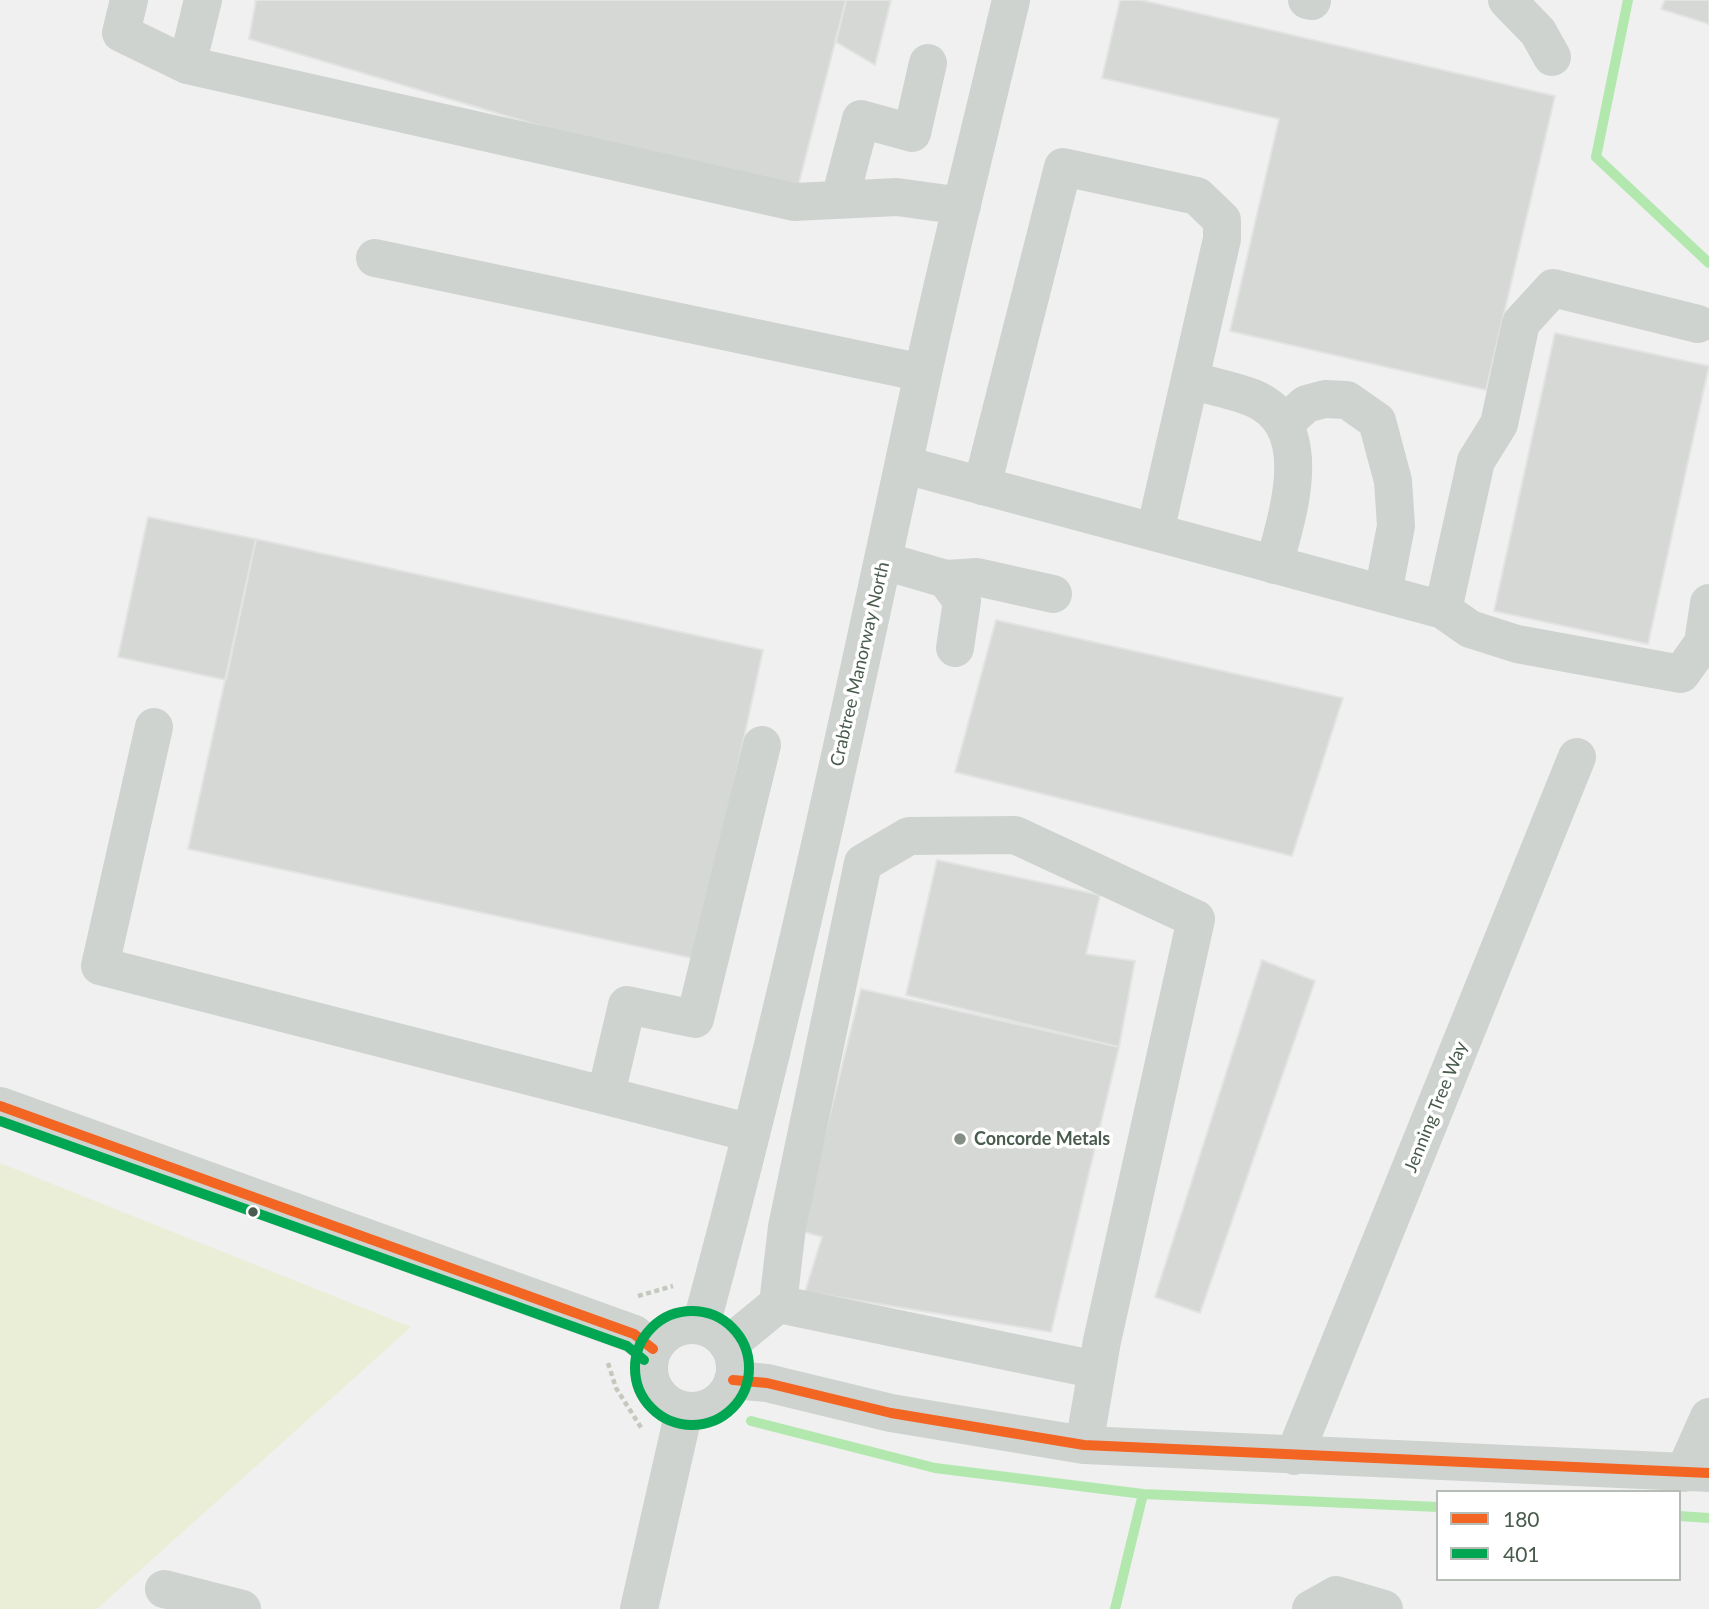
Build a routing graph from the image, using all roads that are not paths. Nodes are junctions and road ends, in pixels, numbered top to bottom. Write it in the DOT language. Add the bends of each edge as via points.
graph roads {
  1 [pos="128,0"];
  2 [pos="203,0"];
  3 [pos="1012,0"];
  4 [pos="1507,0"];
  5 [pos="1552,57"];
  6 [pos="928,63"];
  7 [pos="187,65"];
  8 [pos="840,199"];
  9 [pos="962,206"];
  10 [pos="374,258"];
  11 [pos="1698,324"];
  12 [pos="923,373"];
  13 [pos="1190,380"];
  14 [pos="1285,422"];
  15 [pos="905,465"];
  16 [pos="982,486"];
  17 [pos="1155,532"];
  18 [pos="884,561"];
  19 [pos="1274,565"];
  20 [pos="946,579"];
  21 [pos="1383,593"];
  22 [pos="1053,594"];
  23 [pos="1709,603"];
  24 [pos="1443,610"];
  25 [pos="955,648"];
  26 [pos="154,727"];
  27 [pos="762,745"];
  28 [pos="1577,757"];
  29 [pos="606,1094"];
  30 [pos="0,1106"];
  31 [pos="751,1133"];
  32 [pos="778,1304"];
  33 [pos="653,1349"];
  34 [pos="721,1350"];
  35 [pos="1097,1370"];
  36 [pos="684,1411"];
  37 [pos="1709,1417"];
  38 [pos="1084,1445"];
  39 [pos="1294,1456"];
  40 [pos="1697,1473"];
  41 [pos="164,1589"];
  42 [pos="242,1609"];
  43 [pos="639,1609"];
  44 [pos="1311,1609"];
  45 [pos="1384,1609"];
  1 -- 7 [label="street" via="121,33"];
  2 -- 7 [label="street"];
  3 -- 9 [label="street, Crabtree Manorway North"];
  4 -- 5 [label="street" via="1538,32"];
  6 -- 8 [label="street" via="912,133 861,119"];
  7 -- 8 [label="street" via="794,202"];
  8 -- 9 [label="street" via="897,197"];
  9 -- 12 [label="street, Crabtree Manorway North"];
  10 -- 12 [label="street"];
  11 -- 24 [label="street" via="1553,288 1545,296 1521,323 1499,424 1476,461"];
  12 -- 15 [label="street, Crabtree Manorway North"];
  13 -- 14 [label="street" via="1254,399"];
  13 -- 16 [label="street" via="1222,239 1222,220 1197,196 1063,167"];
  13 -- 17 [label="street"];
  14 -- 19 [label="street" via="1291,441 1291,501"];
  14 -- 21 [label="street" via="1306,404 1325,399 1347,400 1377,421 1393,481 1395,526"];
  15 -- 16 [label="street"];
  15 -- 18 [label="street, Crabtree Manorway North"];
  16 -- 17 [label="street"];
  17 -- 19 [label="street"];
  18 -- 20 [label="street"];
  18 -- 31 [label="street, Crabtree Manorway North"];
  19 -- 21 [label="street"];
  20 -- 22 [label="street" via="977,577"];
  20 -- 25 [label="street" via="962,601"];
  21 -- 24 [label="street"];
  23 -- 24 [label="street" via="1703,643 1681,674 1517,644 1470,629"];
  26 -- 29 [label="street" via="100,966"];
  27 -- 29 [label="street" via="695,1019 627,1005"];
  28 -- 39 [label="street, Jenning Tree Way"];
  29 -- 31 [label="street"];
  30 -- 33 [label="street" via="634,1334"];
  31 -- 34 [label="street, Crabtree Manorway North"];
  32 -- 34 [label="street"];
  32 -- 35 [label="street"];
  32 -- 35 [label="street" via="787,1227 863,863 909,836 1015,835 1196,919"];
  33 -- 34 [label="street" via="674,1329"];
  33 -- 36 [label="street" via="650,1378 658,1396"];
  34 -- 36 [label="street, Crabtree Manorway North" via="720,1402 703,1410"];
  34 -- 38 [label="street" via="767,1383 891,1413"];
  35 -- 38 [label="street"];
  36 -- 43 [label="street"];
  37 -- 40 [label="street"];
  38 -- 39 [label="street"];
  39 -- 40 [label="street"];
  41 -- 42 [label="street"];
  44 -- 45 [label="street" via="1336,1595"];
}
